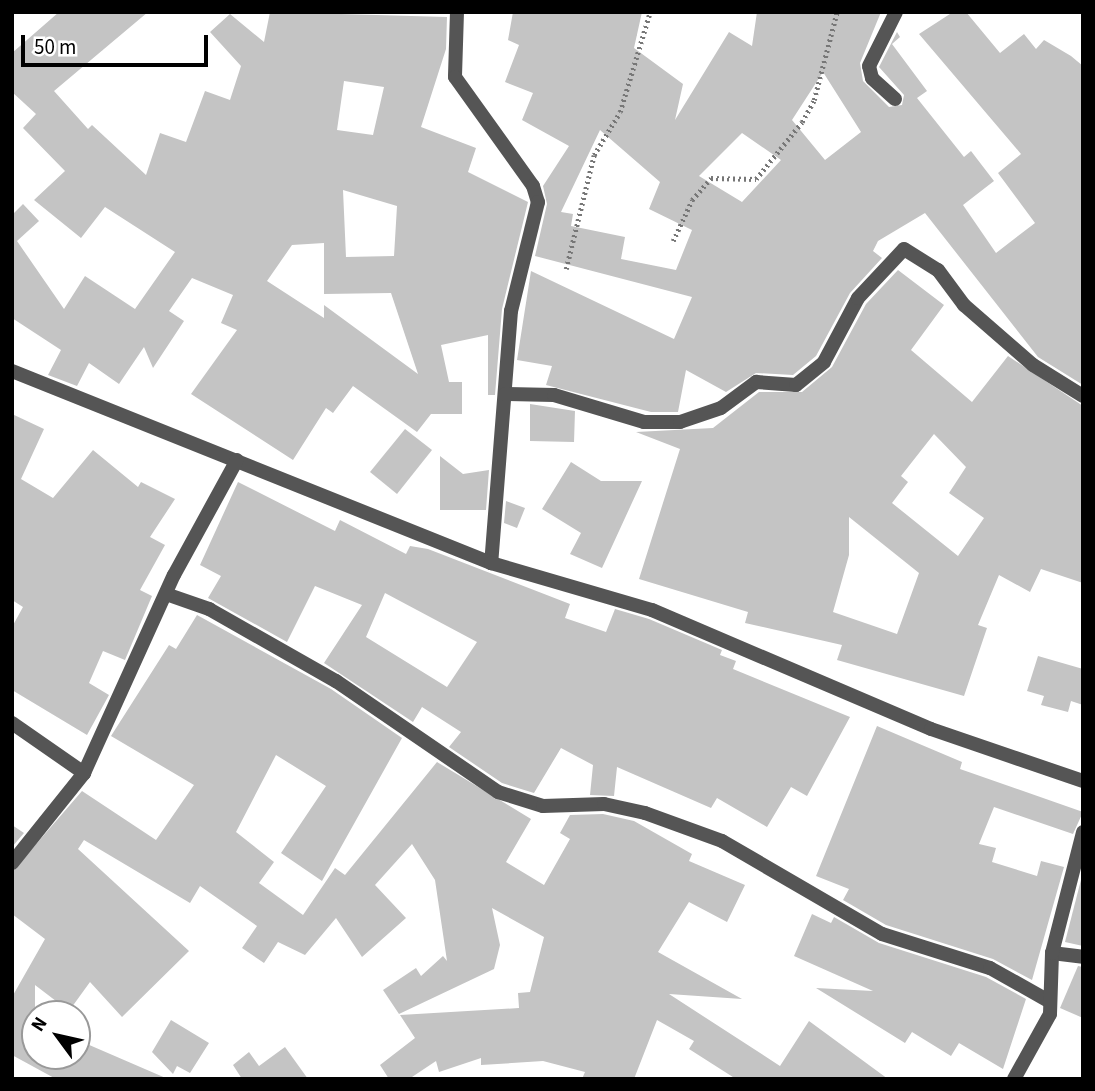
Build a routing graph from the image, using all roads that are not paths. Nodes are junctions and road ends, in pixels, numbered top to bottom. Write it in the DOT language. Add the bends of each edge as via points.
graph roads {
  1 [pos="457,12"];
  2 [pos="896,12"];
  3 [pos="895,99"];
  4 [pos="12,371"];
  5 [pos="505,394"];
  6 [pos="1083,396"];
  7 [pos="237,460"];
  8 [pos="491,563"];
  9 [pos="166,594"];
  10 [pos="12,723"];
  11 [pos="83,773"];
  12 [pos="1083,781"];
  13 [pos="1083,832"];
  14 [pos="12,863"];
  15 [pos="1052,953"];
  16 [pos="1083,957"];
  17 [pos="1046,1000"];
  18 [pos="1014,1079"];
  1 -- 5 [label="street" via="456,77 533,186 538,202 511,311"];
  2 -- 3 [label="street" via="869,66 872,78"];
  4 -- 7 [label="street"];
  5 -- 6 [label="street" via="554,395 644,422 680,422 721,408 756,382 796,384 824,362 858,298 904,249 938,270 964,305 1033,365"];
  5 -- 8 [label="street"];
  7 -- 8 [label="street"];
  7 -- 9 [label="street"];
  8 -- 12 [label="street" via="652,610 931,729"];
  9 -- 11 [label="street"];
  9 -- 17 [label="street" via="209,609 336,681 498,792 543,806 604,804 645,813 722,841 882,934 990,968"];
  10 -- 11 [label="street"];
  11 -- 14 [label="street"];
  13 -- 15 [label="street"];
  15 -- 16 [label="street"];
  15 -- 17 [label="street"];
  17 -- 18 [label="street" via="1045,1030"];
}
